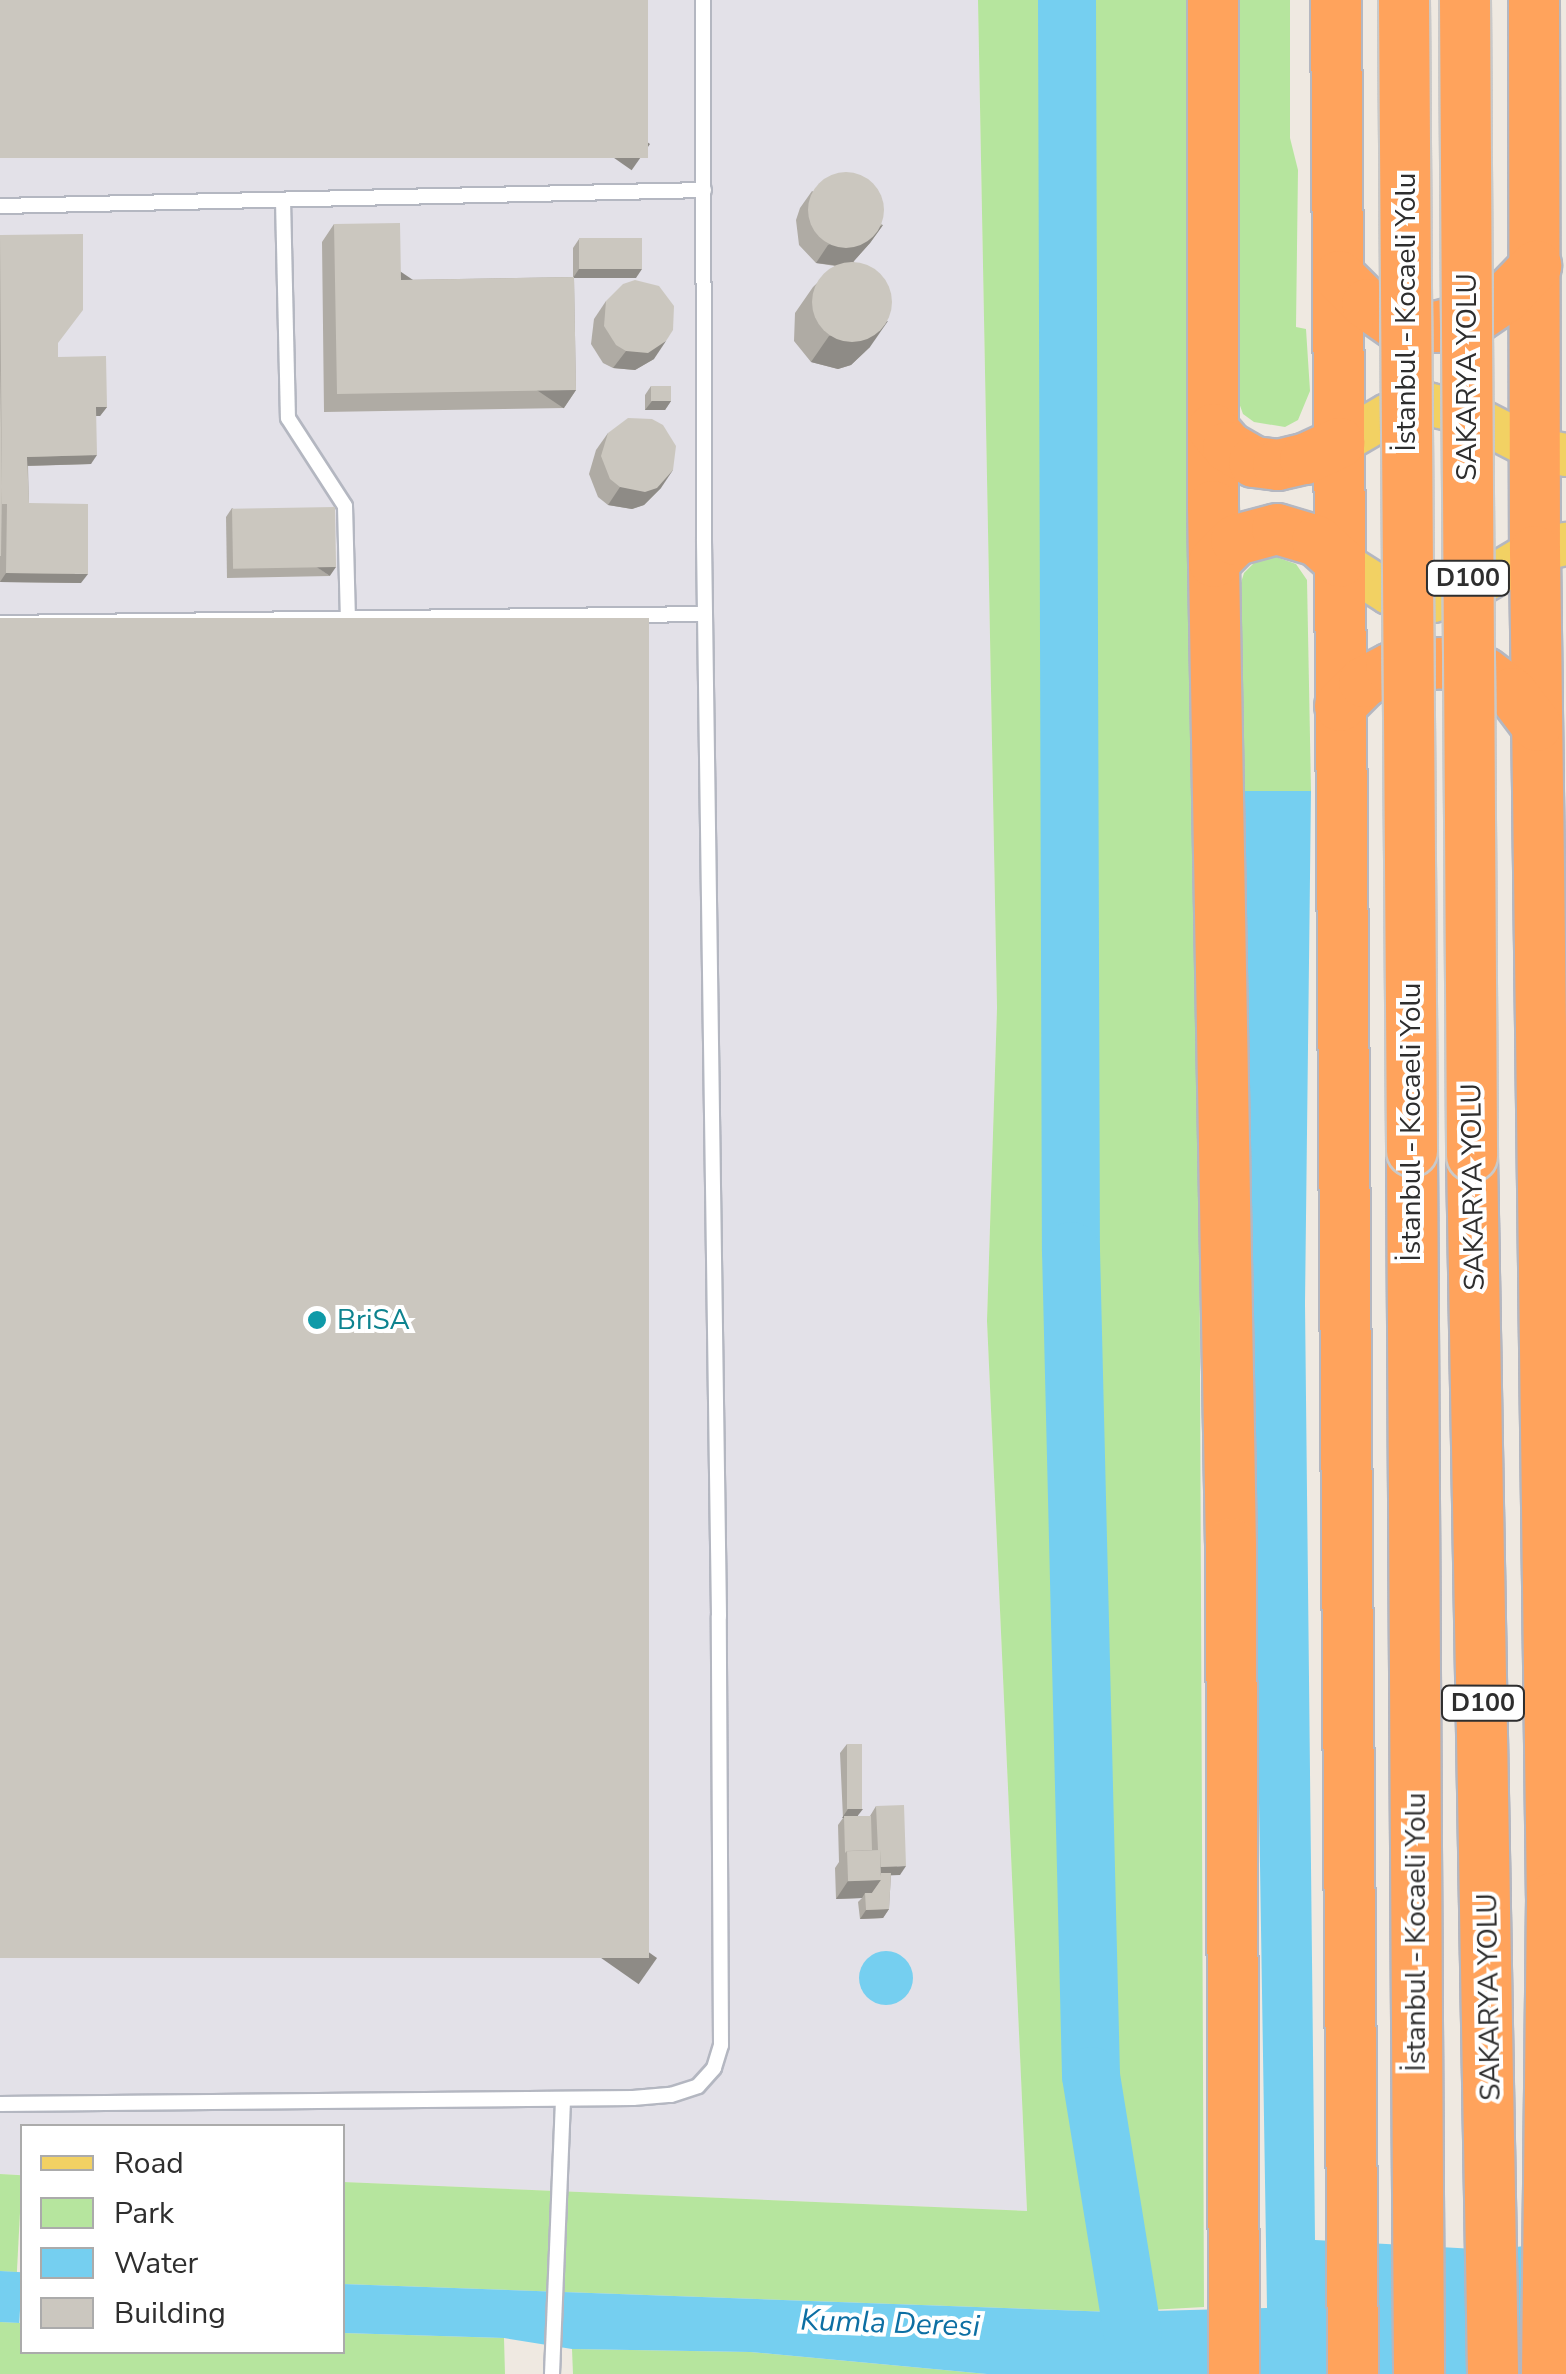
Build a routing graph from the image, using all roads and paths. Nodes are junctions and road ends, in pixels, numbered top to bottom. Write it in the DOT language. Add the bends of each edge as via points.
graph roads {
  1 [pos="703,0"];
  2 [pos="1214,0"];
  3 [pos="1336,0"];
  4 [pos="1404,0"];
  5 [pos="1464,0"];
  6 [pos="1534,0"];
  7 [pos="704,190"];
  8 [pos="283,200"];
  9 [pos="0,206"];
  10 [pos="1536,266"];
  11 [pos="1339,276"];
  12 [pos="1536,350"];
  13 [pos="1566,392"];
  14 [pos="1213,430"];
  15 [pos="1340,442"];
  16 [pos="1551,452"];
  17 [pos="1551,548"];
  18 [pos="1214,562"];
  19 [pos="1340,562"];
  20 [pos="1566,600"];
  21 [pos="705,614"];
  22 [pos="348,618"];
  23 [pos="0,623"];
  24 [pos="1536,639"];
  25 [pos="1340,706"];
  26 [pos="1537,726"];
  27 [pos="1546,1634"];
  28 [pos="1350,1662"];
  29 [pos="564,2099"];
  30 [pos="0,2104"];
  31 [pos="1417,2134"];
  32 [pos="1493,2189"];
  33 [pos="552,2374"];
  34 [pos="1234,2374"];
  35 [pos="1353,2374"];
  36 [pos="1418,2374"];
  37 [pos="1493,2374"];
  38 [pos="1547,2374"];
  1 -- 7 [label="lane"];
  2 -- 14 [label="highway"];
  3 -- 11 [label="highway"];
  4 -- 31 [label="highway, İstanbul - Kocaeli Yolu / D100, bridge"];
  5 -- 32 [label="highway, SAKARYA YOLU / D100, bridge" via="1472,1156"];
  6 -- 10 [label="highway"];
  7 -- 8 [label="lane"];
  7 -- 21 [label="lane"];
  8 -- 9 [label="lane"];
  8 -- 22 [label="lane" via="288,418 346,506"];
  10 -- 11 [label="highway" via="1478,316 1436,327 1397,324"];
  10 -- 12 [label="highway"];
  11 -- 15 [label="highway"];
  12 -- 13 [label="highway"];
  12 -- 16 [label="highway"];
  14 -- 15 [label="highway" via="1254,462 1305,459"];
  14 -- 18 [label="highway"];
  15 -- 16 [label="main road" via="1388,415 1427,404 1463,412"];
  15 -- 19 [label="highway"];
  16 -- 17 [label="highway"];
  17 -- 19 [label="main road" via="1434,601 1389,593"];
  17 -- 24 [label="highway"];
  18 -- 19 [label="highway" via="1236,540 1277,529 1317,541"];
  18 -- 34 [label="highway" via="1231,1543"];
  19 -- 25 [label="highway"];
  20 -- 24 [label="highway"];
  21 -- 22 [label="lane"];
  21 -- 29 [label="lane" via="720,2046 714,2068 698,2086 671,2095"];
  22 -- 23 [label="lane"];
  24 -- 26 [label="highway"];
  25 -- 26 [label="highway" via="1391,668 1442,663 1485,673 1512,693"];
  25 -- 28 [label="highway"];
  26 -- 27 [label="highway"];
  27 -- 32 [label="highway"];
  27 -- 38 [label="highway" via="1552,1898"];
  28 -- 31 [label="highway"];
  28 -- 35 [label="highway"];
  29 -- 30 [label="lane"];
  29 -- 33 [label="lane"];
  31 -- 36 [label="highway, İstanbul - Kocaeli Yolu / D100"];
  32 -- 37 [label="highway, SAKARYA YOLU / D100"];
}
